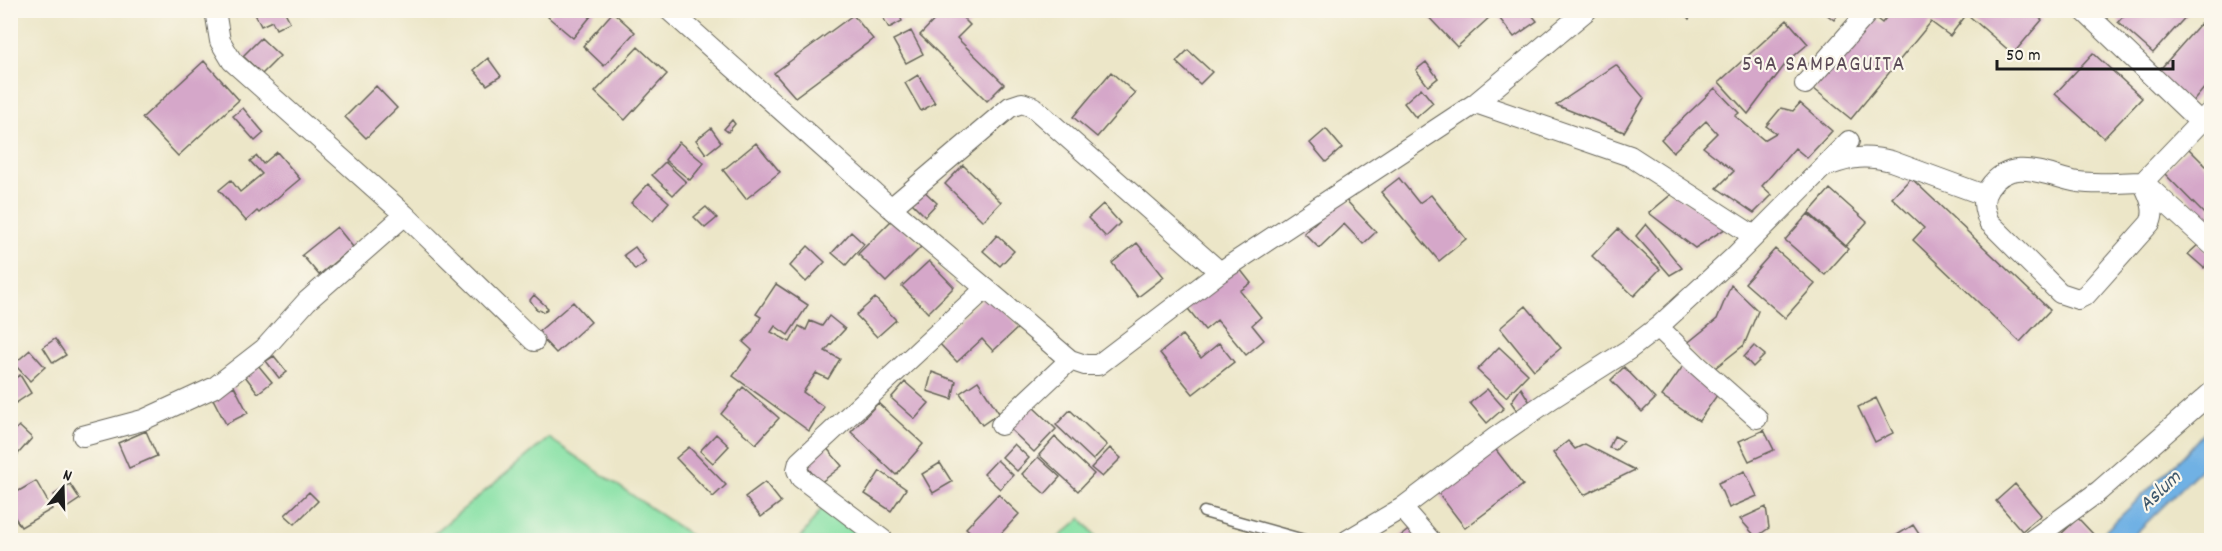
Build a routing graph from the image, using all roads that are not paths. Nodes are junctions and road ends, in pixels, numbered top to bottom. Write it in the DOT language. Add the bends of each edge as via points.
graph roads {
  1 [pos="215,10"];
  2 [pos="669,10"];
  3 [pos="1587,10"];
  4 [pos="1870,10"];
  5 [pos="2083,10"];
  6 [pos="1805,84"];
  7 [pos="1476,103"];
  8 [pos="2206,116"];
  9 [pos="1849,141"];
  10 [pos="1822,168"];
  11 [pos="2143,182"];
  12 [pos="1984,195"];
  13 [pos="891,208"];
  14 [pos="405,215"];
  15 [pos="2150,223"];
  16 [pos="2190,225"];
  17 [pos="1754,236"];
  18 [pos="2211,245"];
  19 [pos="1220,272"];
  20 [pos="985,289"];
  21 [pos="1658,327"];
  22 [pos="534,341"];
  23 [pos="1070,360"];
  24 [pos="2211,392"];
  25 [pos="1757,417"];
  26 [pos="1001,425"];
  27 [pos="82,436"];
  28 [pos="1402,508"];
  29 [pos="1204,512"];
  30 [pos="883,540"];
  31 [pos="1304,540"];
  32 [pos="1348,540"];
  33 [pos="1430,540"];
  34 [pos="2032,540"];
  1 -- 14 [label="street" via="220,41 232,61"];
  2 -- 13 [label="street"];
  3 -- 7 [label="street"];
  4 -- 6 [label="street"];
  5 -- 8 [label="street"];
  7 -- 17 [label="street" via="1630,156"];
  7 -- 19 [label="street"];
  8 -- 11 [label="street"];
  9 -- 10 [label="street"];
  10 -- 12 [label="street" via="1850,158 1877,158"];
  10 -- 17 [label="street"];
  11 -- 12 [label="street" via="2078,182 2039,171 2013,170 1995,178"];
  11 -- 15 [label="street" via="2152,206"];
  11 -- 16 [label="street"];
  12 -- 15 [label="street" via="1989,222 2060,293 2078,299 2086,295"];
  13 -- 19 [label="street" via="1010,107 1022,103 1033,107"];
  13 -- 20 [label="street"];
  14 -- 22 [label="street"];
  14 -- 27 [label="street" via="307,300 264,349 215,387 143,420"];
  15 -- 16 [label="street" via="2169,219"];
  16 -- 18 [label="street"];
  17 -- 21 [label="street"];
  19 -- 23 [label="street" via="1098,364"];
  20 -- 23 [label="street"];
  20 -- 30 [label="street" via="799,462 801,478"];
  21 -- 25 [label="street"];
  21 -- 28 [label="street" via="1496,436"];
  23 -- 26 [label="street"];
  24 -- 34 [label="street" via="2099,491"];
  28 -- 32 [label="street"];
  28 -- 33 [label="street"];
  29 -- 31 [label="lane"];
}
